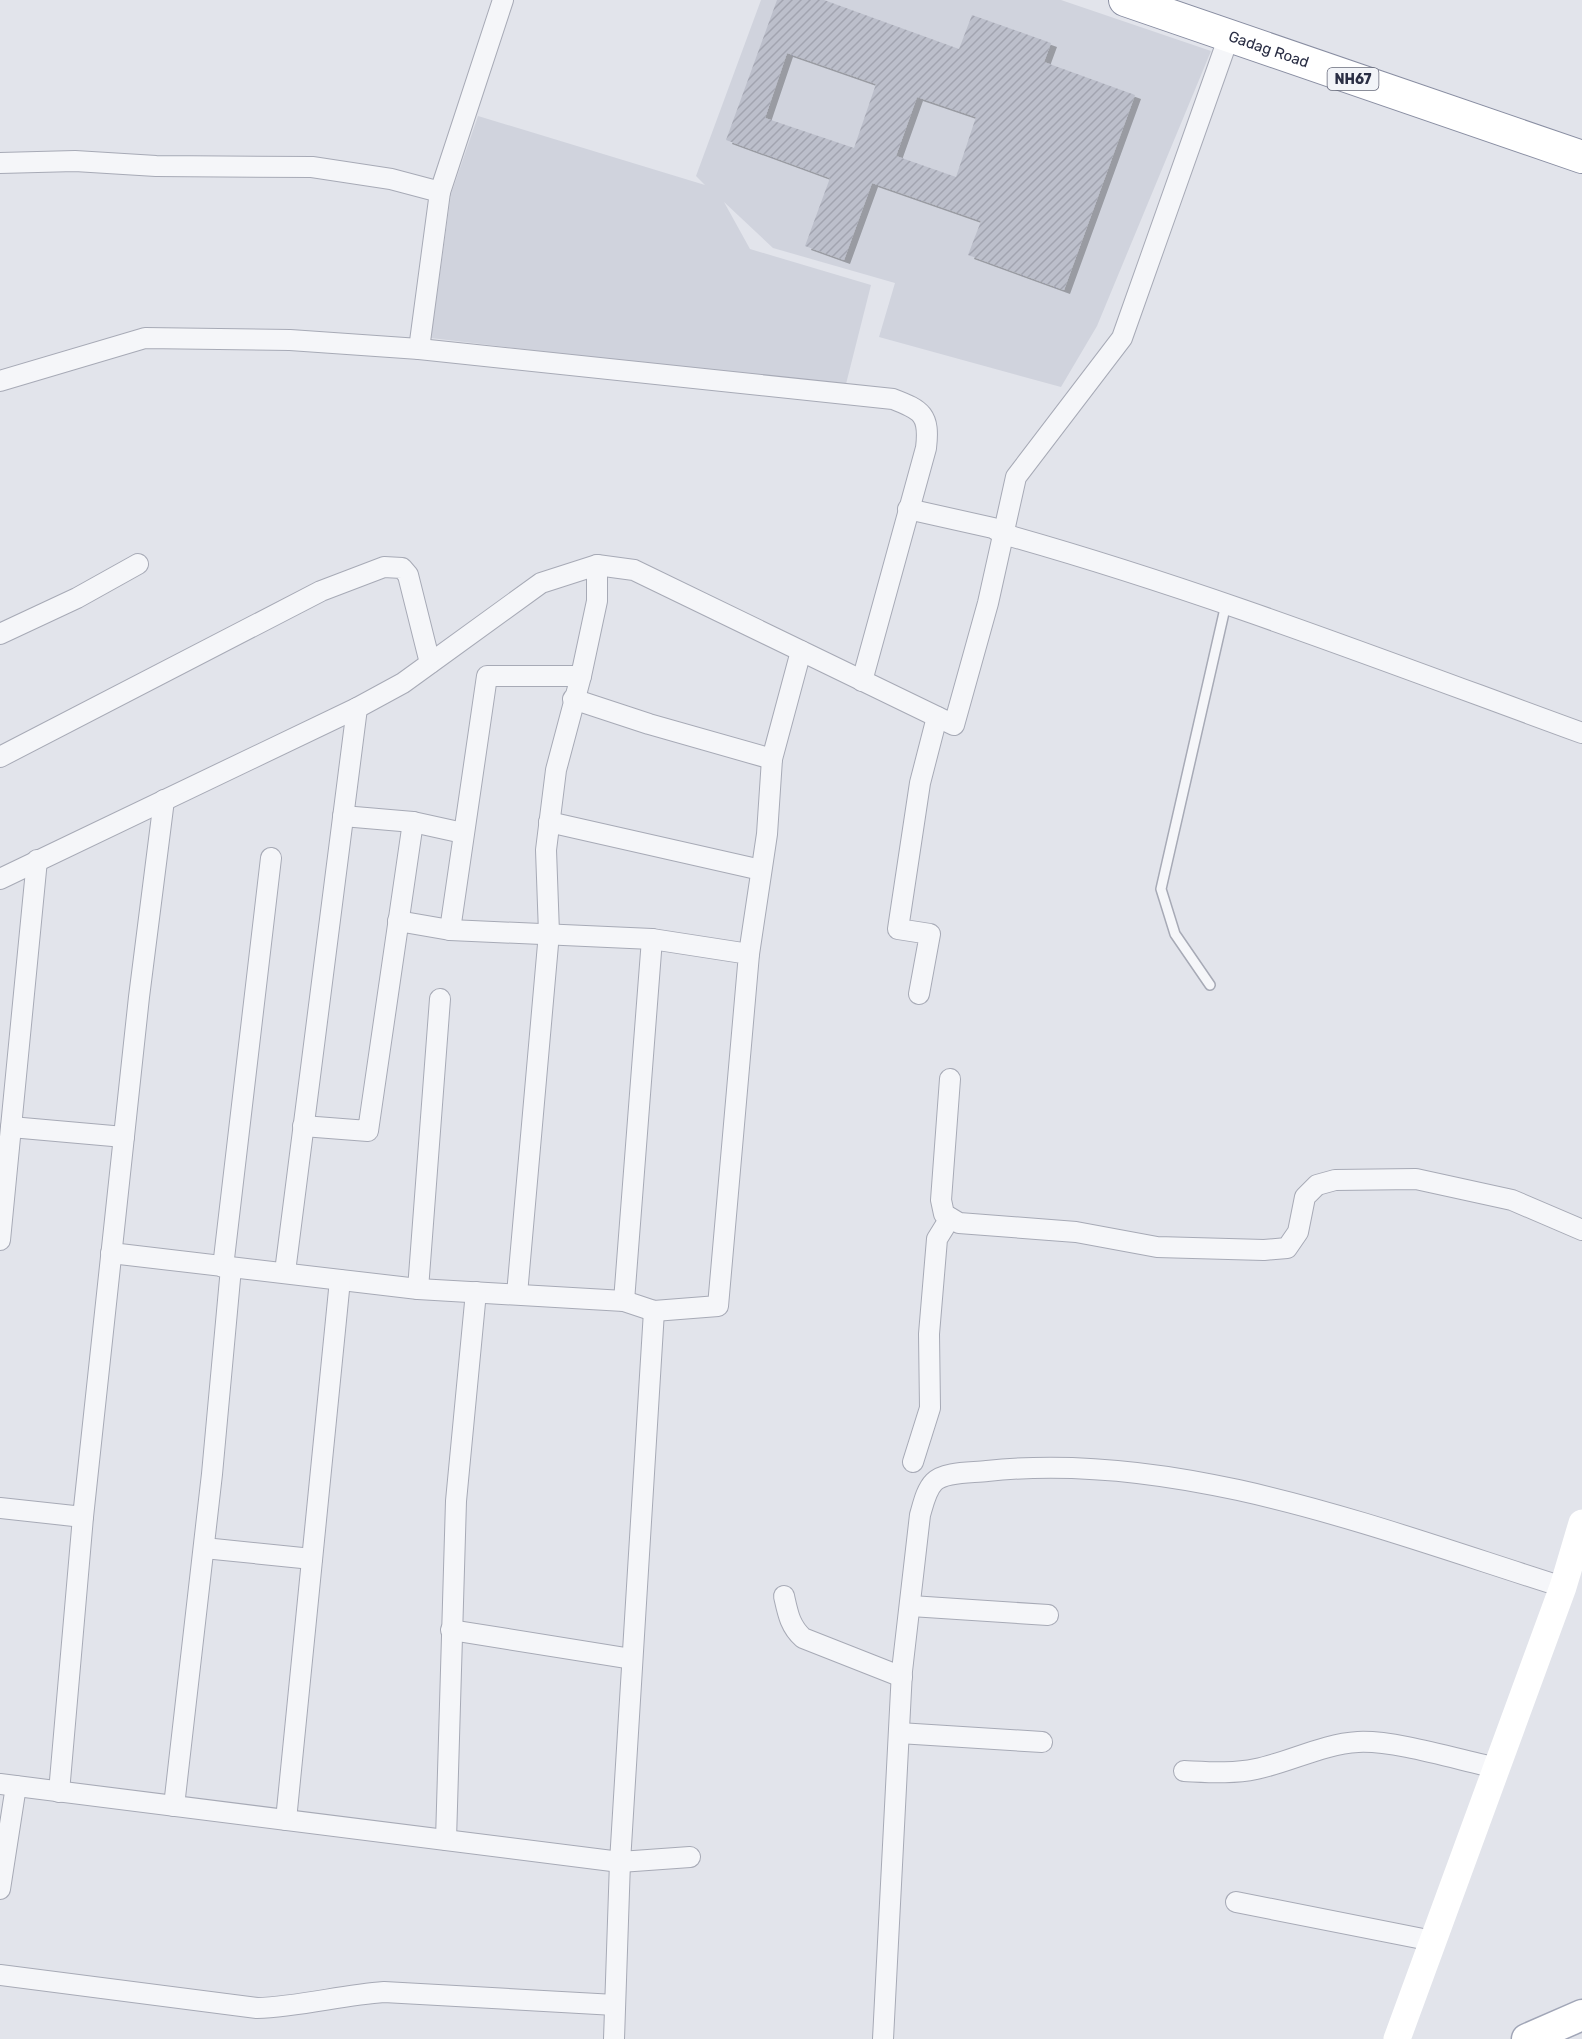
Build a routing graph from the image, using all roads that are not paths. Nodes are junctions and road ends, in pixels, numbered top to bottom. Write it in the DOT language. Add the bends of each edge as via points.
graph roads {
  1 [pos="503,0"];
  2 [pos="1125,0"];
  3 [pos="1183,0"];
  4 [pos="1229,36"];
  5 [pos="1582,137"];
  6 [pos="1582,157"];
  7 [pos="0,163"];
  8 [pos="440,192"];
  9 [pos="419,349"];
  10 [pos="0,381"];
  11 [pos="908,509"];
  12 [pos="1003,534"];
  13 [pos="138,564"];
  14 [pos="597,565"];
  15 [pos="1226,604"];
  16 [pos="0,634"];
  17 [pos="801,651"];
  18 [pos="430,663"];
  19 [pos="581,676"];
  20 [pos="862,681"];
  21 [pos="573,699"];
  22 [pos="357,708"];
  23 [pos="937,717"];
  24 [pos="1582,733"];
  25 [pos="0,758"];
  26 [pos="772,759"];
  27 [pos="164,800"];
  28 [pos="343,816"];
  29 [pos="413,822"];
  30 [pos="549,822"];
  31 [pos="463,833"];
  32 [pos="271,858"];
  33 [pos="37,860"];
  34 [pos="761,870"];
  35 [pos="0,879"];
  36 [pos="398,921"];
  37 [pos="450,930"];
  38 [pos="549,933"];
  39 [pos="651,939"];
  40 [pos="748,954"];
  41 [pos="1210,985"];
  42 [pos="919,994"];
  43 [pos="440,999"];
  44 [pos="950,1079"];
  45 [pos="303,1126"];
  46 [pos="11,1127"];
  47 [pos="124,1137"];
  48 [pos="950,1218"];
  49 [pos="1582,1230"];
  50 [pos="0,1240"];
  51 [pos="111,1253"];
  52 [pos="227,1267"];
  53 [pos="285,1272"];
  54 [pos="340,1280"];
  55 [pos="418,1288"];
  56 [pos="476,1292"];
  57 [pos="517,1294"];
  58 [pos="624,1301"];
  59 [pos="654,1311"];
  60 [pos="913,1462"];
  61 [pos="0,1508"];
  62 [pos="82,1517"];
  63 [pos="1582,1523"];
  64 [pos="204,1548"];
  65 [pos="312,1560"];
  66 [pos="1563,1587"];
  67 [pos="784,1596"];
  68 [pos="911,1606"];
  69 [pos="1048,1615"];
  70 [pos="451,1630"];
  71 [pos="632,1659"];
  72 [pos="902,1677"];
  73 [pos="899,1732"];
  74 [pos="1042,1742"];
  75 [pos="1497,1768"];
  76 [pos="1184,1771"];
  77 [pos="8,1785"];
  78 [pos="59,1792"];
  79 [pos="174,1806"];
  80 [pos="286,1820"];
  81 [pos="446,1840"];
  82 [pos="690,1857"];
  83 [pos="620,1862"];
  84 [pos="2,1867"];
  85 [pos="0,1889"];
  86 [pos="1236,1902"];
  87 [pos="1433,1941"];
  88 [pos="0,1975"];
  89 [pos="615,2005"];
  90 [pos="1582,2015"];
  91 [pos="614,2039"];
  92 [pos="883,2039"];
  93 [pos="1397,2039"];
  94 [pos="1527,2039"];
  1 -- 8 [label="street"];
  2 -- 4 [label="highway, Gadag Road / NH67"];
  3 -- 5 [label="highway, Gadag Road / NH67"];
  4 -- 6 [label="highway, Gadag Road / NH67"];
  4 -- 12 [label="street" via="1122,338 1016,477"];
  7 -- 8 [label="street" via="312,166"];
  8 -- 9 [label="street"];
  9 -- 10 [label="street" via="290,340 145,338"];
  9 -- 11 [label="street" via="893,399 914,407 924,416 928,431"];
  11 -- 12 [label="street" via="993,528"];
  11 -- 20 [label="street"];
  12 -- 15 [label="street"];
  12 -- 23 [label="street" via="954,724"];
  13 -- 16 [label="street"];
  14 -- 17 [label="street" via="634,570"];
  14 -- 18 [label="street" via="541,583"];
  14 -- 19 [label="street" via="597,601"];
  15 -- 24 [label="street"];
  15 -- 41 [label="lane" via="1161,888 1175,934"];
  17 -- 20 [label="street"];
  17 -- 26 [label="street"];
  18 -- 22 [label="street"];
  18 -- 25 [label="street" via="408,575 394,566 377,568 321,591"];
  19 -- 21 [label="street"];
  19 -- 31 [label="street" via="487,676"];
  20 -- 23 [label="street"];
  21 -- 26 [label="street"];
  21 -- 30 [label="street" via="556,770"];
  22 -- 27 [label="street"];
  22 -- 28 [label="street"];
  23 -- 42 [label="street" via="920,783 898,929 930,934"];
  26 -- 34 [label="street" via="768,834"];
  27 -- 33 [label="street"];
  27 -- 47 [label="street"];
  28 -- 29 [label="street"];
  28 -- 45 [label="street"];
  29 -- 31 [label="street"];
  29 -- 36 [label="street"];
  30 -- 34 [label="street"];
  30 -- 38 [label="street"];
  31 -- 37 [label="street"];
  32 -- 52 [label="street"];
  33 -- 35 [label="street"];
  33 -- 46 [label="street"];
  34 -- 40 [label="street"];
  36 -- 37 [label="street"];
  36 -- 45 [label="street" via="368,1131"];
  37 -- 38 [label="street"];
  38 -- 39 [label="street"];
  38 -- 57 [label="street"];
  39 -- 40 [label="street"];
  39 -- 58 [label="street"];
  40 -- 59 [label="street" via="718,1306"];
  43 -- 55 [label="street"];
  44 -- 48 [label="street" via="941,1200 944,1214"];
  45 -- 53 [label="street"];
  46 -- 47 [label="street"];
  46 -- 50 [label="street"];
  47 -- 51 [label="street"];
  48 -- 49 [label="street" via="1076,1232 1157,1247 1264,1250 1287,1248 1298,1232 1305,1197 1317,1185 1335,1180 1416,1179 1512,1200"];
  48 -- 60 [label="street" via="937,1239 929,1334 930,1408"];
  51 -- 52 [label="street"];
  51 -- 62 [label="street"];
  52 -- 53 [label="street"];
  52 -- 64 [label="street"];
  53 -- 54 [label="street"];
  54 -- 55 [label="street"];
  54 -- 65 [label="street"];
  55 -- 56 [label="street"];
  56 -- 57 [label="street"];
  56 -- 70 [label="street" via="456,1501"];
  57 -- 58 [label="street"];
  58 -- 59 [label="street"];
  59 -- 71 [label="street"];
  61 -- 62 [label="street"];
  62 -- 78 [label="street"];
  63 -- 66 [label="main road"];
  64 -- 65 [label="street"];
  64 -- 79 [label="street"];
  65 -- 80 [label="street"];
  66 -- 68 [label="street" via="1228,1486 1124,1471 1018,1468 934,1481 920,1515"];
  66 -- 75 [label="main road"];
  67 -- 72 [label="street" via="789,1620 803,1638"];
  68 -- 69 [label="street"];
  68 -- 72 [label="street"];
  70 -- 71 [label="street"];
  70 -- 81 [label="street"];
  71 -- 83 [label="street"];
  72 -- 73 [label="street"];
  73 -- 74 [label="street"];
  73 -- 92 [label="street"];
  75 -- 76 [label="street" via="1383,1743 1359,1742 1256,1769 1223,1773"];
  75 -- 87 [label="main road"];
  77 -- 78 [label="street"];
  77 -- 84 [label="street"];
  78 -- 79 [label="street"];
  79 -- 80 [label="street"];
  80 -- 81 [label="street"];
  81 -- 83 [label="street"];
  82 -- 83 [label="street"];
  83 -- 89 [label="street"];
  84 -- 85 [label="street"];
  86 -- 87 [label="street"];
  87 -- 93 [label="main road"];
  88 -- 89 [label="street" via="257,2008 283,2008 384,1992"];
  89 -- 91 [label="street"];
  90 -- 94 [label="main road"];
}
